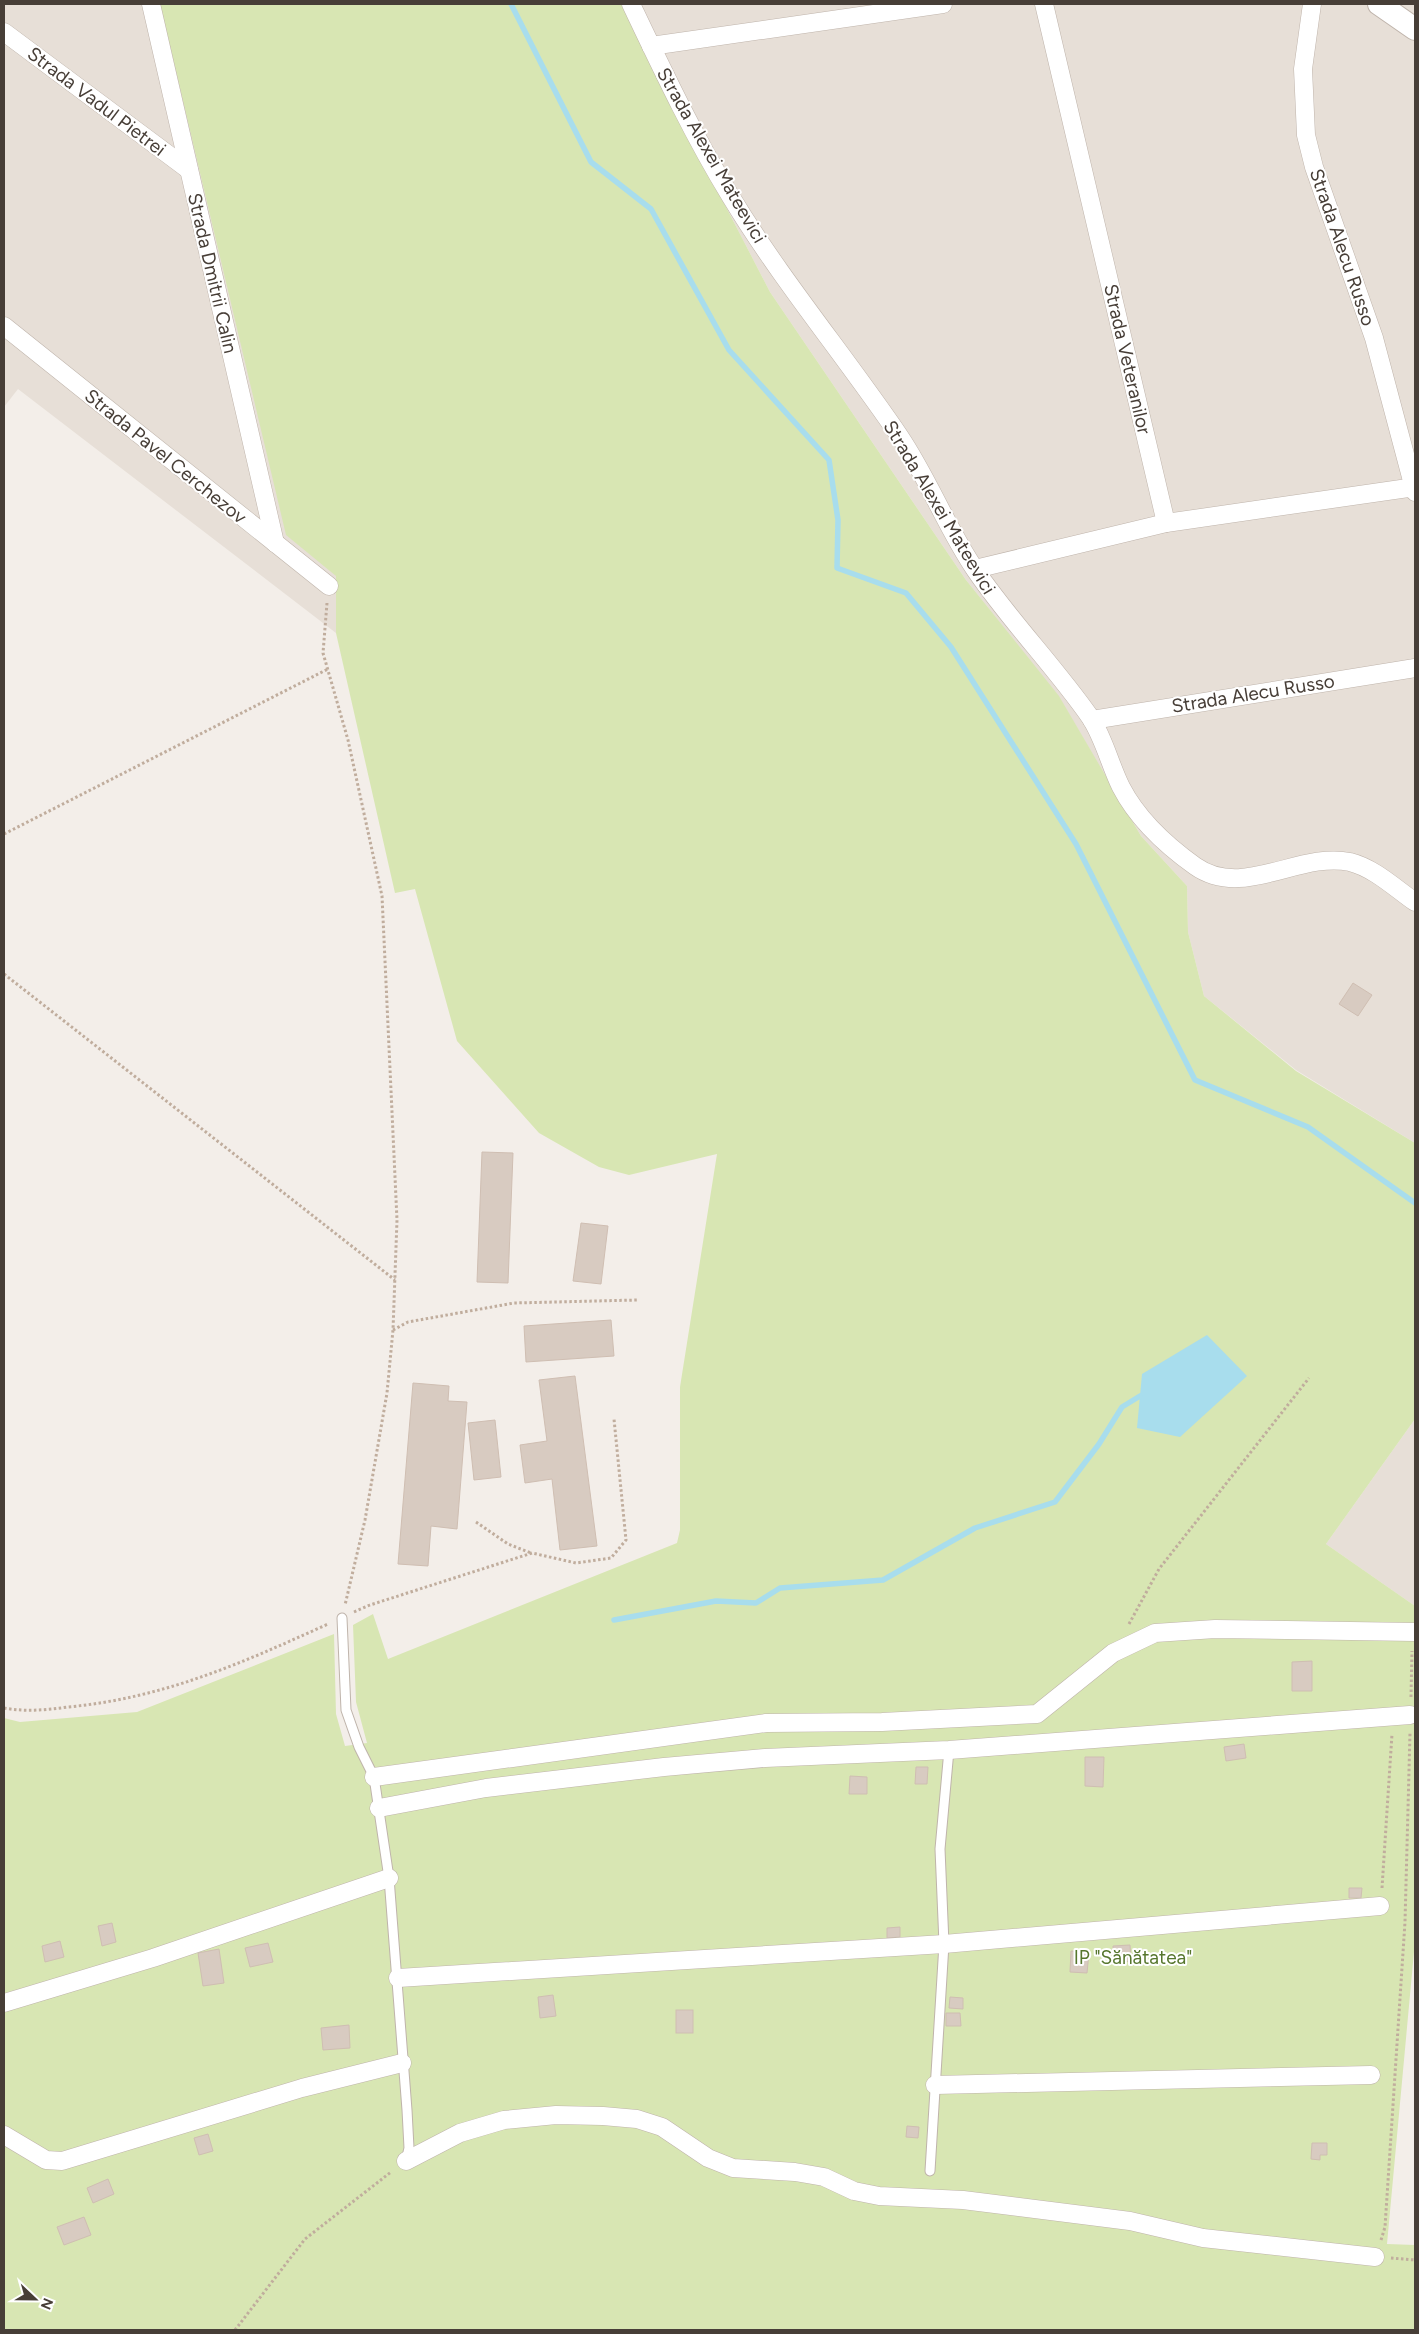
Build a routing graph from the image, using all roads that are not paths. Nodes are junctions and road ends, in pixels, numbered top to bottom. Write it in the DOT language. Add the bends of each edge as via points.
graph roads {
  1 [pos="151,4"];
  2 [pos="631,4"];
  3 [pos="943,4"];
  4 [pos="1044,4"];
  5 [pos="1312,4"];
  6 [pos="1379,4"];
  7 [pos="1415,29"];
  8 [pos="4,32"];
  9 [pos="651,46"];
  10 [pos="189,170"];
  11 [pos="4,326"];
  12 [pos="1415,488"];
  13 [pos="1166,523"];
  14 [pos="275,543"];
  15 [pos="975,569"];
  16 [pos="329,586"];
  17 [pos="1415,668"];
  18 [pos="1092,720"];
  19 [pos="1415,902"];
  20 [pos="342,1618"];
  21 [pos="1414,1632"];
  22 [pos="1402,1715"];
  23 [pos="949,1750"];
  24 [pos="374,1777"];
  25 [pos="379,1808"];
  26 [pos="389,1878"];
  27 [pos="1380,1906"];
  28 [pos="944,1944"];
  29 [pos="398,1978"];
  30 [pos="4,2003"];
  31 [pos="402,2063"];
  32 [pos="1371,2075"];
  33 [pos="935,2085"];
  34 [pos="4,2136"];
  35 [pos="406,2161"];
  36 [pos="930,2171"];
  37 [pos="1375,2257"];
  1 -- 10 [label="street, Strada Dmitrii Calin"];
  2 -- 9 [label="street, Strada Alexei Mateevici"];
  3 -- 9 [label="street"];
  4 -- 13 [label="street, Strada Veteranilor"];
  5 -- 12 [label="street, Strada Alecu Russo" via="1303,69 1306,135 1314,167 1374,338"];
  6 -- 7 [label="street"];
  8 -- 10 [label="street, Strada Vadul Pietrei"];
  9 -- 15 [label="street, Strada Alexei Mateevici" via="730,196 778,269 905,444"];
  10 -- 14 [label="street, Strada Dmitrii Calin"];
  11 -- 14 [label="street, Strada Pavel Cerchezov"];
  12 -- 13 [label="street, Strada Alecu Russo"];
  13 -- 15 [label="street"];
  14 -- 16 [label="street, Strada Pavel Cerchezov"];
  15 -- 18 [label="street, Strada Alexei Mateevici"];
  17 -- 18 [label="street, Strada Alecu Russo"];
  18 -- 19 [label="street, Strada Alexei Mateevici" via="1134,810 1198,869 1214,876 1246,878 1331,860 1351,863 1368,869"];
  20 -- 24 [label="lane" via="346,1710"];
  21 -- 24 [label="street" via="1215,1630 1155,1633 1113,1653 1037,1714 882,1722 766,1723"];
  22 -- 23 [label="street"];
  23 -- 25 [label="street" via="765,1758 664,1768 486,1788"];
  23 -- 28 [label="lane" via="940,1849"];
  24 -- 25 [label="lane"];
  25 -- 26 [label="lane"];
  26 -- 29 [label="lane"];
  26 -- 30 [label="street" via="153,1958"];
  27 -- 28 [label="street"];
  28 -- 29 [label="street"];
  28 -- 33 [label="lane"];
  29 -- 31 [label="lane"];
  31 -- 34 [label="street" via="302,2088 62,2161 46,2160"];
  31 -- 35 [label="lane" via="408,2110"];
  32 -- 33 [label="street"];
  33 -- 36 [label="lane"];
  35 -- 37 [label="street" via="460,2133 504,2120 556,2115 637,2119 662,2127 708,2158 733,2168 824,2177 854,2191 880,2196 964,2200 1130,2222 1203,2238"];
}
